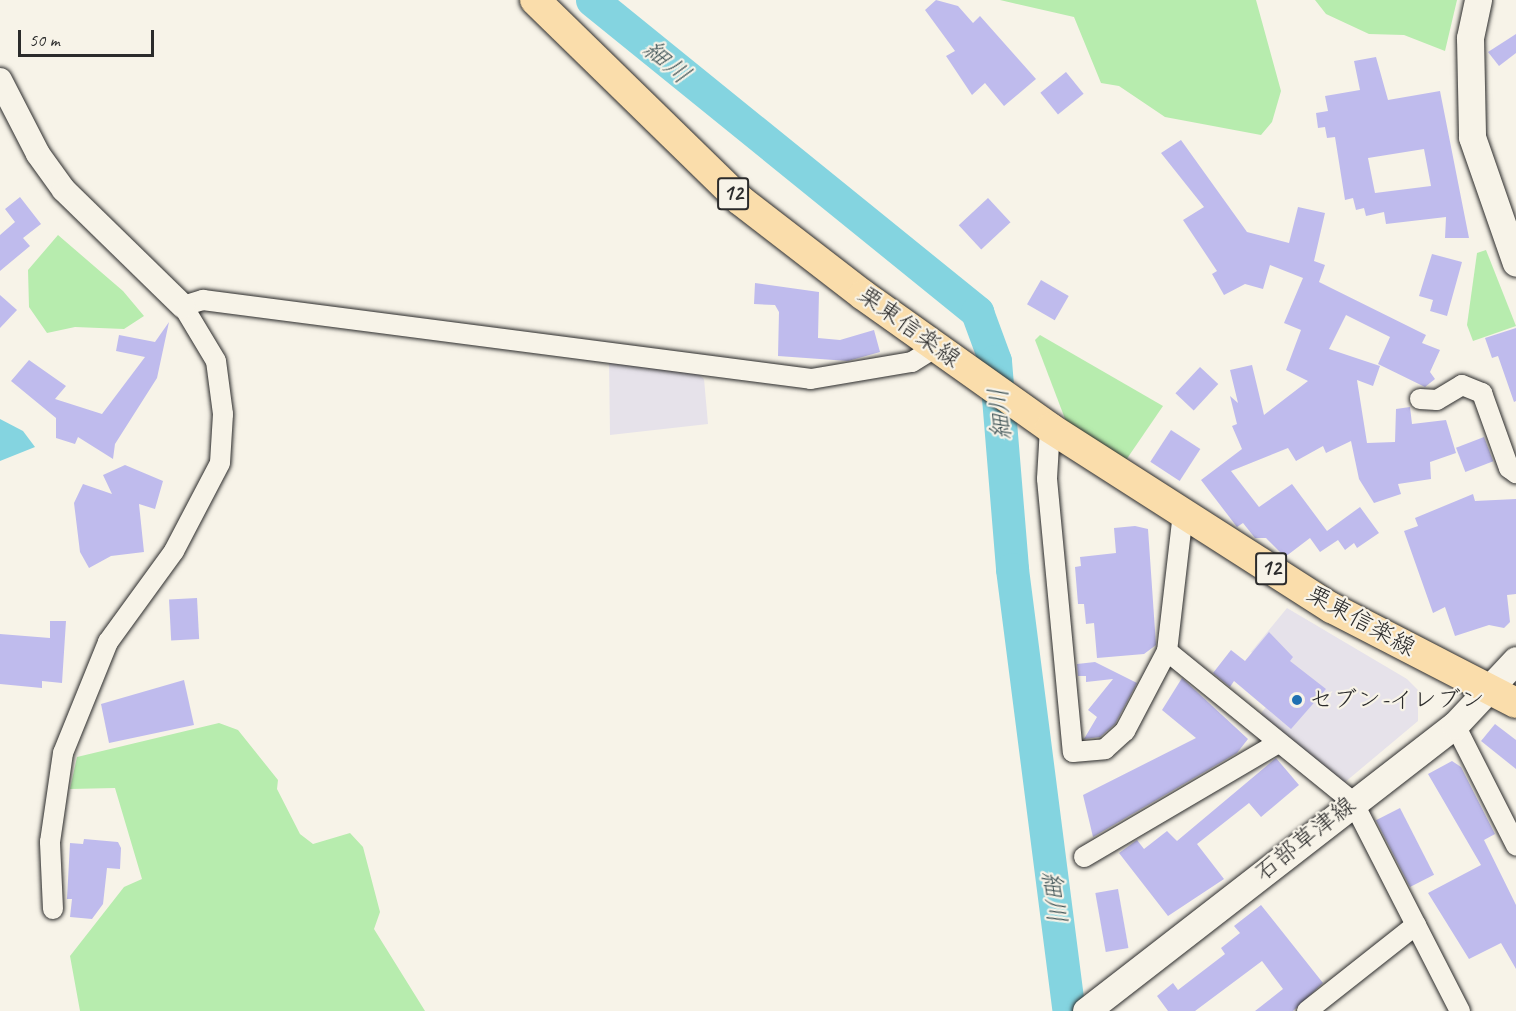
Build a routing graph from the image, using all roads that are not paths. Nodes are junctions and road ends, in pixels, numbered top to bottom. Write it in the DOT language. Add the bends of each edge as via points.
graph roads {
  1 [pos="535,0"];
  2 [pos="1478,0"];
  3 [pos="0,80"];
  4 [pos="1516,263"];
  5 [pos="183,306"];
  6 [pos="945,354"];
  7 [pos="1420,399"];
  8 [pos="1043,423"];
  9 [pos="1516,473"];
  10 [pos="1183,513"];
  11 [pos="1167,651"];
  12 [pos="1516,660"];
  13 [pos="1489,689"];
  14 [pos="1516,703"];
  15 [pos="1455,724"];
  16 [pos="1278,743"];
  17 [pos="1353,802"];
  18 [pos="1516,845"];
  19 [pos="1084,857"];
  20 [pos="53,909"];
  21 [pos="1416,925"];
  22 [pos="1092,1006"];
  23 [pos="1307,1011"];
  24 [pos="1460,1011"];
  1 -- 6 [label="main road, 栗東信楽線 / 12" via="740,200"];
  2 -- 4 [label="main road" via="1470,38 1472,137"];
  3 -- 5 [label="street" via="38,154 64,190"];
  5 -- 6 [label="street" via="223,303 811,379"];
  5 -- 20 [label="street" via="216,361 223,414 220,463 174,551 108,642 68,742 50,842"];
  6 -- 8 [label="main road, 栗東信楽線 / 12"];
  7 -- 9 [label="street" via="1437,400 1462,385 1482,393 1509,468"];
  8 -- 10 [label="main road, 栗東信楽線 / 12"];
  8 -- 11 [label="street" via="1074,752 1104,749 1125,731"];
  10 -- 11 [label="street"];
  10 -- 13 [label="main road, 栗東信楽線 / 12" via="1332,608"];
  11 -- 16 [label="street"];
  12 -- 13 [label="main road, 石部草津線"];
  13 -- 14 [label="main road, 栗東信楽線 / 12"];
  13 -- 15 [label="main road, 石部草津線"];
  15 -- 17 [label="main road, 石部草津線"];
  15 -- 18 [label="street"];
  16 -- 17 [label="street"];
  16 -- 19 [label="street"];
  17 -- 21 [label="street"];
  17 -- 22 [label="main road, 石部草津線"];
  21 -- 23 [label="street"];
  21 -- 24 [label="street"];
}
